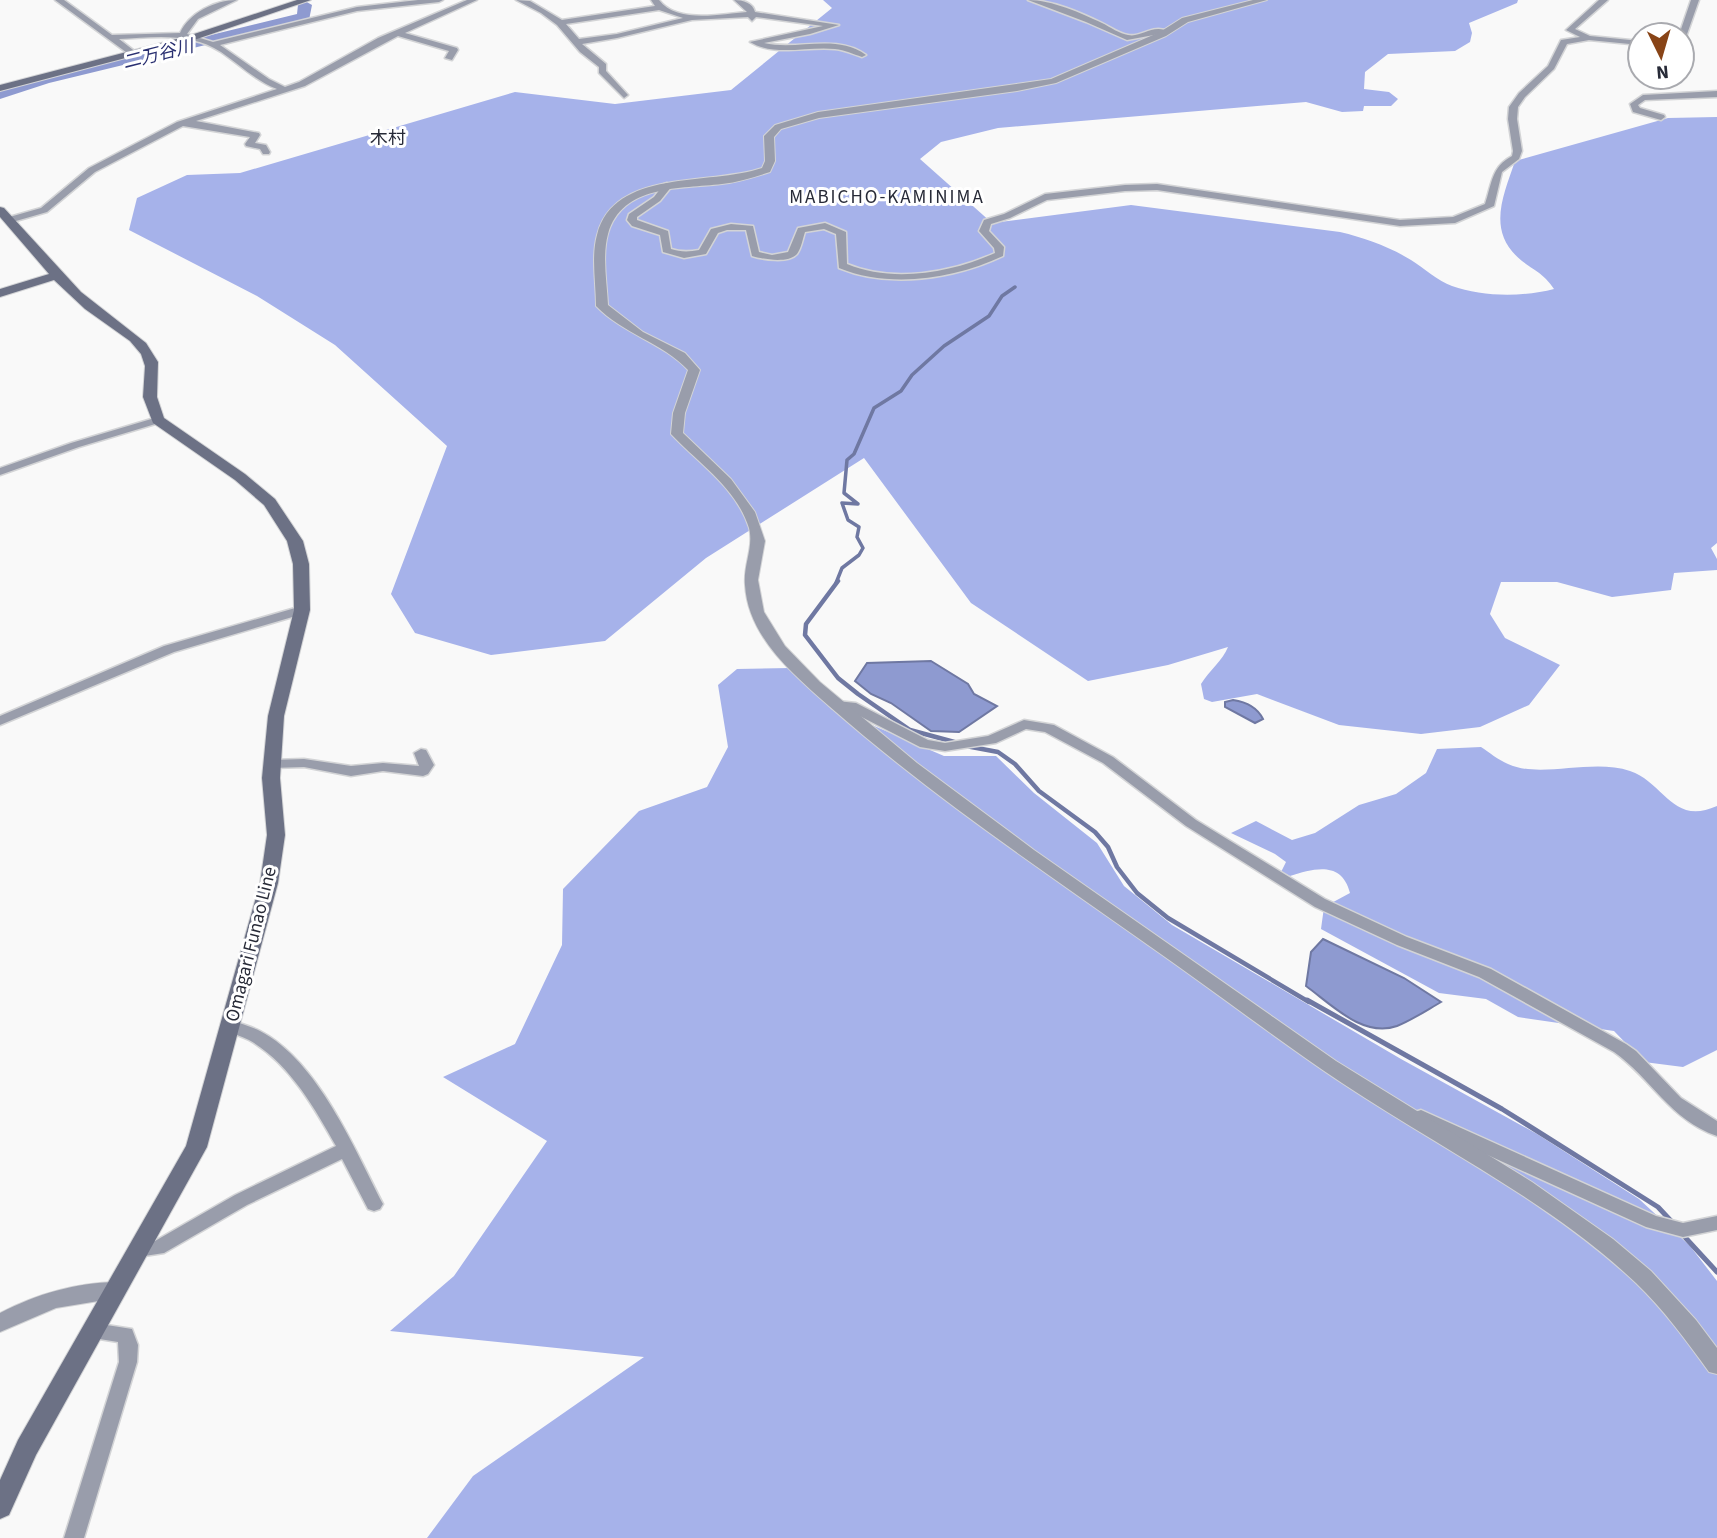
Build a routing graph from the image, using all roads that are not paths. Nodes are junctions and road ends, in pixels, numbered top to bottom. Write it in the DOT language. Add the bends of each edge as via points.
graph roads {
  1 [pos="59,0"];
  2 [pos="233,0"];
  3 [pos="306,0"];
  4 [pos="439,0"];
  5 [pos="473,0"];
  6 [pos="520,0"];
  7 [pos="655,0"];
  8 [pos="738,0"];
  9 [pos="1032,0"];
  10 [pos="1264,0"];
  11 [pos="1604,0"];
  12 [pos="1695,0"];
  13 [pos="661,7"];
  14 [pos="692,18"];
  15 [pos="753,19"];
  16 [pos="1688,21"];
  17 [pos="560,23"];
  18 [pos="1166,32"];
  19 [pos="397,33"];
  20 [pos="112,37"];
  21 [pos="186,38"];
  22 [pos="1589,38"];
  23 [pos="577,42"];
  24 [pos="1626,42"];
  25 [pos="213,44"];
  26 [pos="133,53"];
  27 [pos="862,55"];
  28 [pos="449,58"];
  29 [pos="0,88"];
  30 [pos="283,89"];
  31 [pos="1717,94"];
  32 [pos="624,95"];
  33 [pos="1661,117"];
  34 [pos="185,122"];
  35 [pos="266,152"];
  36 [pos="667,186"];
  37 [pos="5,215"];
  38 [pos="57,275"];
  39 [pos="0,293"];
  40 [pos="158,420"];
  41 [pos="0,472"];
  42 [pos="302,610"];
  43 [pos="837,705"];
  44 [pos="0,722"];
  45 [pos="421,753"];
  46 [pos="272,764"];
  47 [pos="229,1026"];
  48 [pos="1391,1104"];
  49 [pos="1717,1129"];
  50 [pos="346,1149"];
  51 [pos="374,1204"];
  52 [pos="1717,1223"];
  53 [pos="138,1250"];
  54 [pos="116,1291"];
  55 [pos="0,1323"];
  56 [pos="94,1331"];
  57 [pos="1717,1365"];
  58 [pos="0,1507"];
  59 [pos="74,1538"];
  1 -- 20 [label="street"];
  2 -- 21 [label="street" via="186,23"];
  3 -- 21 [label="main road"];
  4 -- 25 [label="street" via="357,9"];
  5 -- 19 [label="street"];
  6 -- 17 [label="street"];
  7 -- 13 [label="street"];
  8 -- 15 [label="street" via="751,9"];
  9 -- 18 [label="street" via="1127,38"];
  10 -- 18 [label="street" via="1206,12"];
  11 -- 22 [label="street" via="1570,30"];
  12 -- 16 [label="street"];
  13 -- 14 [label="street"];
  13 -- 17 [label="street"];
  14 -- 15 [label="street"];
  14 -- 23 [label="street"];
  15 -- 27 [label="street" via="835,25 754,42 759,45 832,47"];
  17 -- 23 [label="street"];
  18 -- 36 [label="street" via="1094,65 1024,87 798,119 769,136 770,161 766,170 751,178"];
  19 -- 28 [label="street" via="454,50"];
  19 -- 30 [label="street" via="302,84"];
  20 -- 21 [label="street"];
  20 -- 26 [label="street"];
  21 -- 25 [label="street"];
  21 -- 26 [label="main road"];
  22 -- 24 [label="street"];
  22 -- 36 [label="street" via="1564,42 1553,64 1516,104 1512,113 1519,145 1516,157 1502,163 1495,175 1489,206 1455,220 1380,221 1157,187 1087,191 1045,197 987,222 984,231 999,247 1000,254 993,258 956,272 877,276 842,266 841,232 825,226 802,230 792,254 783,258 755,254 750,228 742,226 714,231 704,252 672,253 666,250 666,233 632,220"];
  23 -- 32 [label="street" via="603,66 611,84"];
  25 -- 30 [label="street"];
  26 -- 29 [label="main road"];
  30 -- 34 [label="street"];
  31 -- 33 [label="street" via="1643,98 1634,104 1642,113"];
  34 -- 35 [label="street" via="256,135 249,144"];
  34 -- 37 [label="street" via="92,170 44,210"];
  36 -- 43 [label="street" via="621,201 608,216 602,237 602,306 630,329 681,356 694,370 677,434 705,457 744,503 758,540 751,573 757,612 770,639"];
  37 -- 38 [label="main road"];
  38 -- 39 [label="main road"];
  38 -- 40 [label="main road" via="149,355 152,409"];
  40 -- 41 [label="street"];
  40 -- 42 [label="main road, Omagari Funao Line" via="270,502 295,541 301,564"];
  42 -- 44 [label="street" via="169,649"];
  42 -- 46 [label="main road, Omagari Funao Line" via="276,716"];
  43 -- 48 [label="street" via="1059,878 1270,1026"];
  43 -- 49 [label="street" via="851,706 925,744 945,747 991,740 1024,724 1049,728 1108,760 1191,823 1320,903 1485,973 1620,1048 1675,1103"];
  45 -- 46 [label="street" via="428,765 424,771"];
  46 -- 47 [label="main road, Omagari Funao Line" via="275,835 269,883"];
  47 -- 50 [label="street" via="247,1029 288,1062 312,1090"];
  47 -- 53 [label="main road, Omagari Funao Line" via="195,1147"];
  48 -- 52 [label="street" via="1652,1222 1683,1230"];
  48 -- 57 [label="street" via="1565,1215 1602,1244 1677,1312"];
  50 -- 51 [label="street"];
  50 -- 53 [label="street" via="158,1248"];
  53 -- 54 [label="main road, Omagari Funao Line"];
  54 -- 55 [label="street" via="84,1291 50,1300"];
  54 -- 56 [label="main road, Omagari Funao Line"];
  56 -- 58 [label="main road, Omagari Funao Line" via="27,1448"];
  56 -- 59 [label="street" via="125,1335 130,1345"];
}
